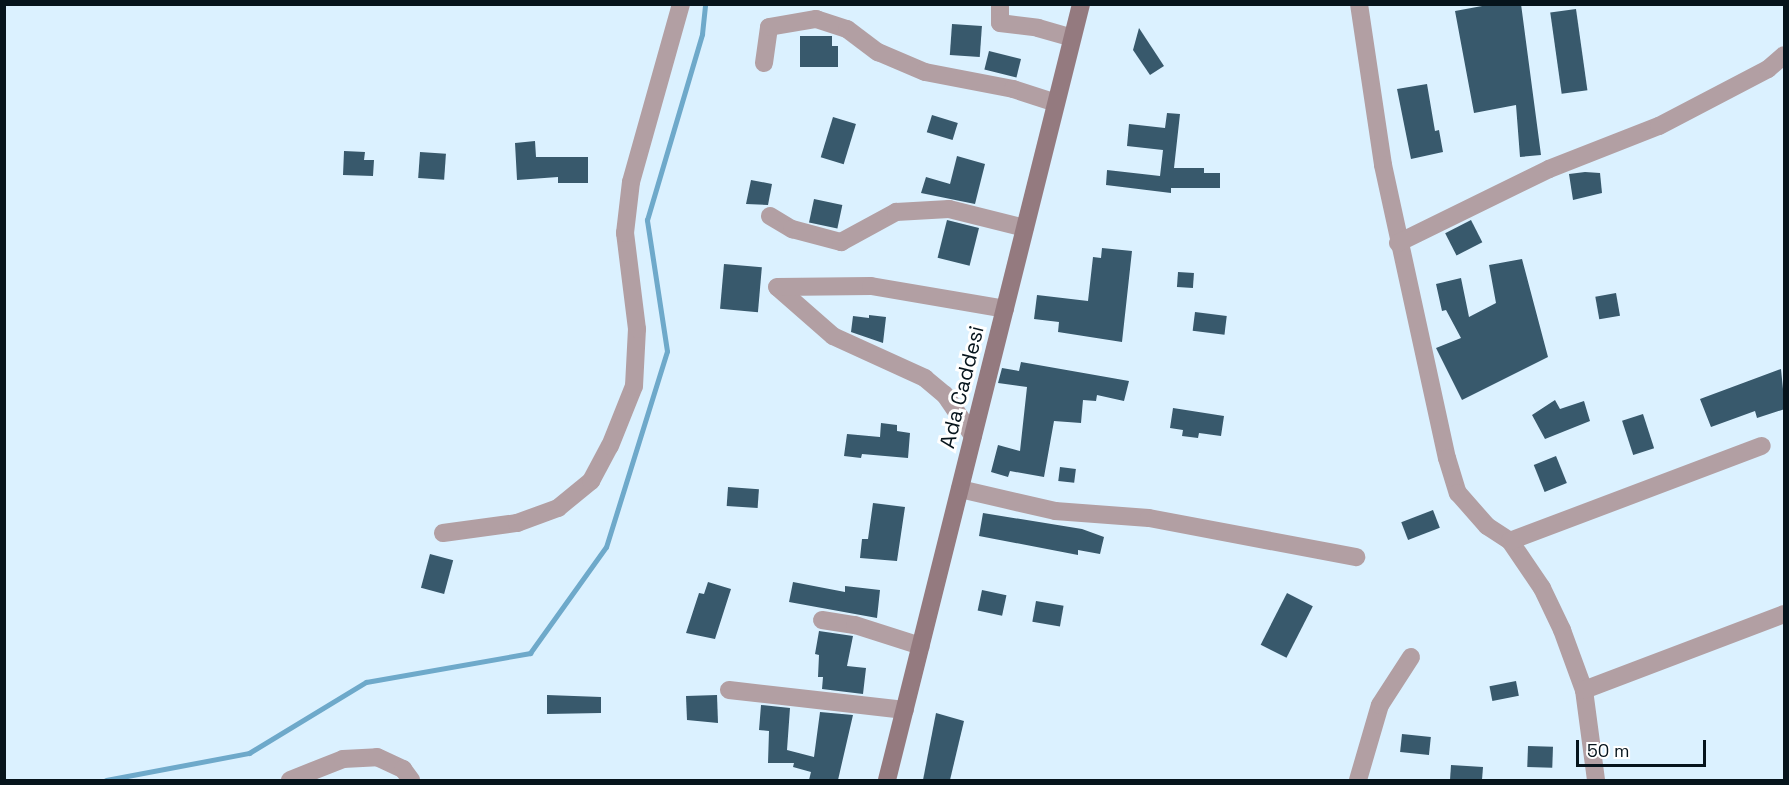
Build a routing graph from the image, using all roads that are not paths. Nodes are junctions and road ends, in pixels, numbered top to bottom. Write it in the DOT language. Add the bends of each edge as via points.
graph roads {
  1 [pos="681,4"];
  2 [pos="1000,4"];
  3 [pos="1081,4"];
  4 [pos="1359,4"];
  5 [pos="1072,38"];
  6 [pos="1785,55"];
  7 [pos="764,63"];
  8 [pos="1056,103"];
  9 [pos="770,216"];
  10 [pos="1025,228"];
  11 [pos="1398,243"];
  12 [pos="1005,309"];
  13 [pos="973,436"];
  14 [pos="1762,446"];
  15 [pos="960,489"];
  16 [pos="442,533"];
  17 [pos="1510,542"];
  18 [pos="1356,556"];
  19 [pos="1785,614"];
  20 [pos="822,620"];
  21 [pos="921,646"];
  22 [pos="1411,657"];
  23 [pos="729,690"];
  24 [pos="1584,690"];
  25 [pos="905,710"];
  26 [pos="290,780"];
  27 [pos="411,780"];
  28 [pos="887,780"];
  29 [pos="1358,780"];
  30 [pos="1596,780"];
  1 -- 16 [label="street" via="657,102 631,182 625,232 626,267 637,328 634,386 610,446 591,481 558,508 517,523"];
  2 -- 5 [label="street" via="1000,23"];
  3 -- 5 [label="main road, Ada Caddesi"];
  4 -- 11 [label="street"];
  5 -- 8 [label="main road, Ada Caddesi"];
  6 -- 11 [label="street" via="1768,69 1659,126 1549,169"];
  7 -- 8 [label="street" via="769,27 816,19 847,29 878,52 925,72 1013,89"];
  8 -- 10 [label="main road, Ada Caddesi"];
  9 -- 10 [label="street" via="792,229 841,242 896,212 949,208"];
  10 -- 12 [label="main road, Ada Caddesi"];
  11 -- 17 [label="street" via="1458,493 1487,526"];
  12 -- 13 [label="main road, Ada Caddesi"];
  12 -- 13 [label="street" via="871,286 777,287 833,336 925,378 945,395"];
  13 -- 15 [label="main road, Ada Caddesi"];
  14 -- 17 [label="street"];
  15 -- 18 [label="street" via="1055,511 1149,518"];
  15 -- 21 [label="main road, Ada Caddesi"];
  17 -- 24 [label="street" via="1542,588"];
  19 -- 24 [label="street"];
  20 -- 21 [label="street" via="855,625"];
  21 -- 25 [label="main road, Ada Caddesi"];
  22 -- 29 [label="street" via="1380,705"];
  23 -- 25 [label="street"];
  24 -- 30 [label="street"];
  25 -- 28 [label="main road, Ada Caddesi"];
  26 -- 27 [label="street" via="343,759 377,757 403,769"];
}
